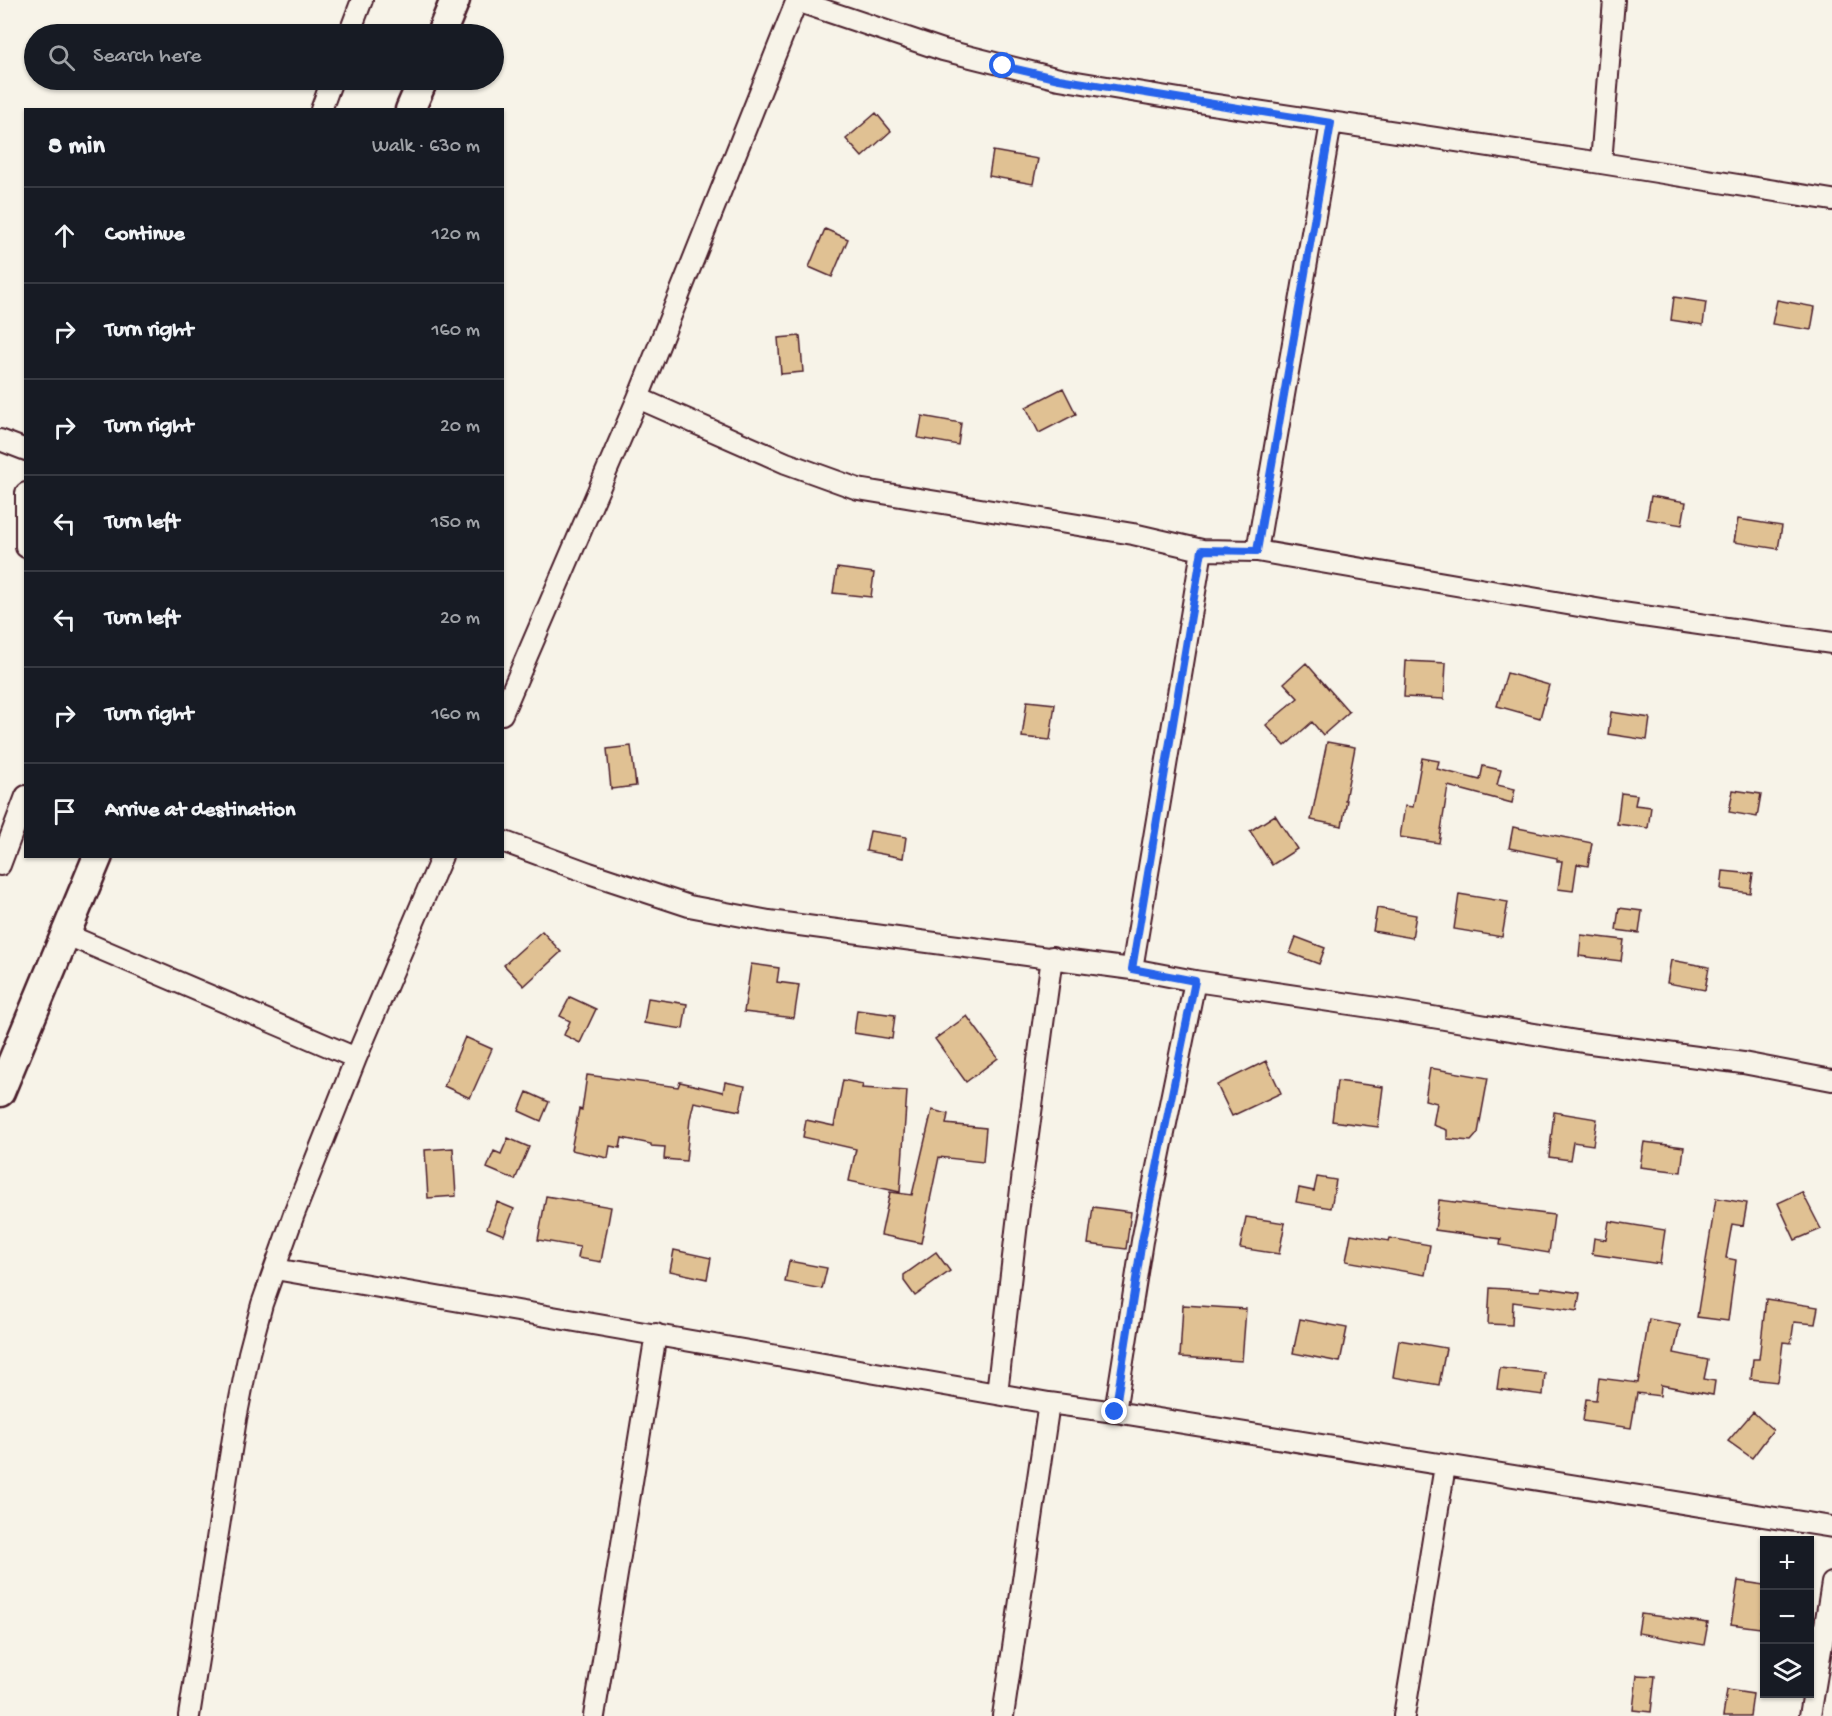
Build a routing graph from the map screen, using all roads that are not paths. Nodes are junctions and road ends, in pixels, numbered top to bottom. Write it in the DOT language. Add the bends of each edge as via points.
graph roads {
  1 [pos="362,0"];
  2 [pos="455,0"];
  3 [pos="797,0"];
  4 [pos="1614,0"];
  5 [pos="353,24"];
  6 [pos="445,24"];
  7 [pos="328,90"];
  8 [pos="419,90"];
  9 [pos="322,108"];
  10 [pos="411,108"];
  11 [pos="1331,123"];
  12 [pos="1601,163"];
  13 [pos="1832,200"];
  14 [pos="638,398"];
  15 [pos="0,440"];
  16 [pos="24,449"];
  17 [pos="1202,550"];
  18 [pos="1257,551"];
  19 [pos="1832,643"];
  20 [pos="504,709"];
  21 [pos="24,801"];
  22 [pos="504,842"];
  23 [pos="97,858"];
  24 [pos="440,858"];
  25 [pos="0,865"];
  26 [pos="65,934"];
  27 [pos="1052,957"];
  28 [pos="1132,969"];
  29 [pos="1195,981"];
  30 [pos="356,1058"];
  31 [pos="1832,1080"];
  32 [pos="0,1092"];
  33 [pos="275,1269"];
  34 [pos="656,1334"];
  35 [pos="997,1393"];
  36 [pos="1049,1403"];
  37 [pos="1115,1412"];
  38 [pos="1445,1466"];
  39 [pos="1832,1527"];
  40 [pos="1832,1583"];
  41 [pos="189,1716"];
  42 [pos="594,1716"];
  43 [pos="1003,1716"];
  44 [pos="1404,1716"];
  45 [pos="1810,1716"];
  1 -- 5 [label="street"];
  2 -- 6 [label="street"];
  3 -- 11 [label="street" via="943,50 1014,69"];
  3 -- 14 [label="street"];
  4 -- 12 [label="street"];
  7 -- 9 [label="street"];
  8 -- 10 [label="street"];
  11 -- 12 [label="street"];
  11 -- 18 [label="street"];
  12 -- 13 [label="street"];
  14 -- 17 [label="street" via="786,463 858,489 1133,534"];
  14 -- 20 [label="street"];
  15 -- 16 [label="street"];
  17 -- 18 [label="street"];
  17 -- 28 [label="street"];
  18 -- 19 [label="street"];
  21 -- 25 [label="street"];
  22 -- 27 [label="street" via="689,906 769,921"];
  23 -- 26 [label="street"];
  24 -- 30 [label="street"];
  26 -- 30 [label="street"];
  26 -- 32 [label="street"];
  27 -- 28 [label="street"];
  27 -- 35 [label="street"];
  28 -- 29 [label="street"];
  29 -- 31 [label="street" via="1743,1063"];
  29 -- 37 [label="street" via="1142,1241"];
  30 -- 33 [label="street"];
  33 -- 34 [label="street"];
  33 -- 41 [label="street" via="249,1353 236,1419"];
  34 -- 35 [label="street"];
  34 -- 42 [label="street"];
  35 -- 36 [label="street"];
  36 -- 37 [label="street"];
  36 -- 43 [label="street"];
  37 -- 38 [label="street"];
  38 -- 39 [label="street"];
  38 -- 44 [label="street"];
  40 -- 45 [label="street"];
}
